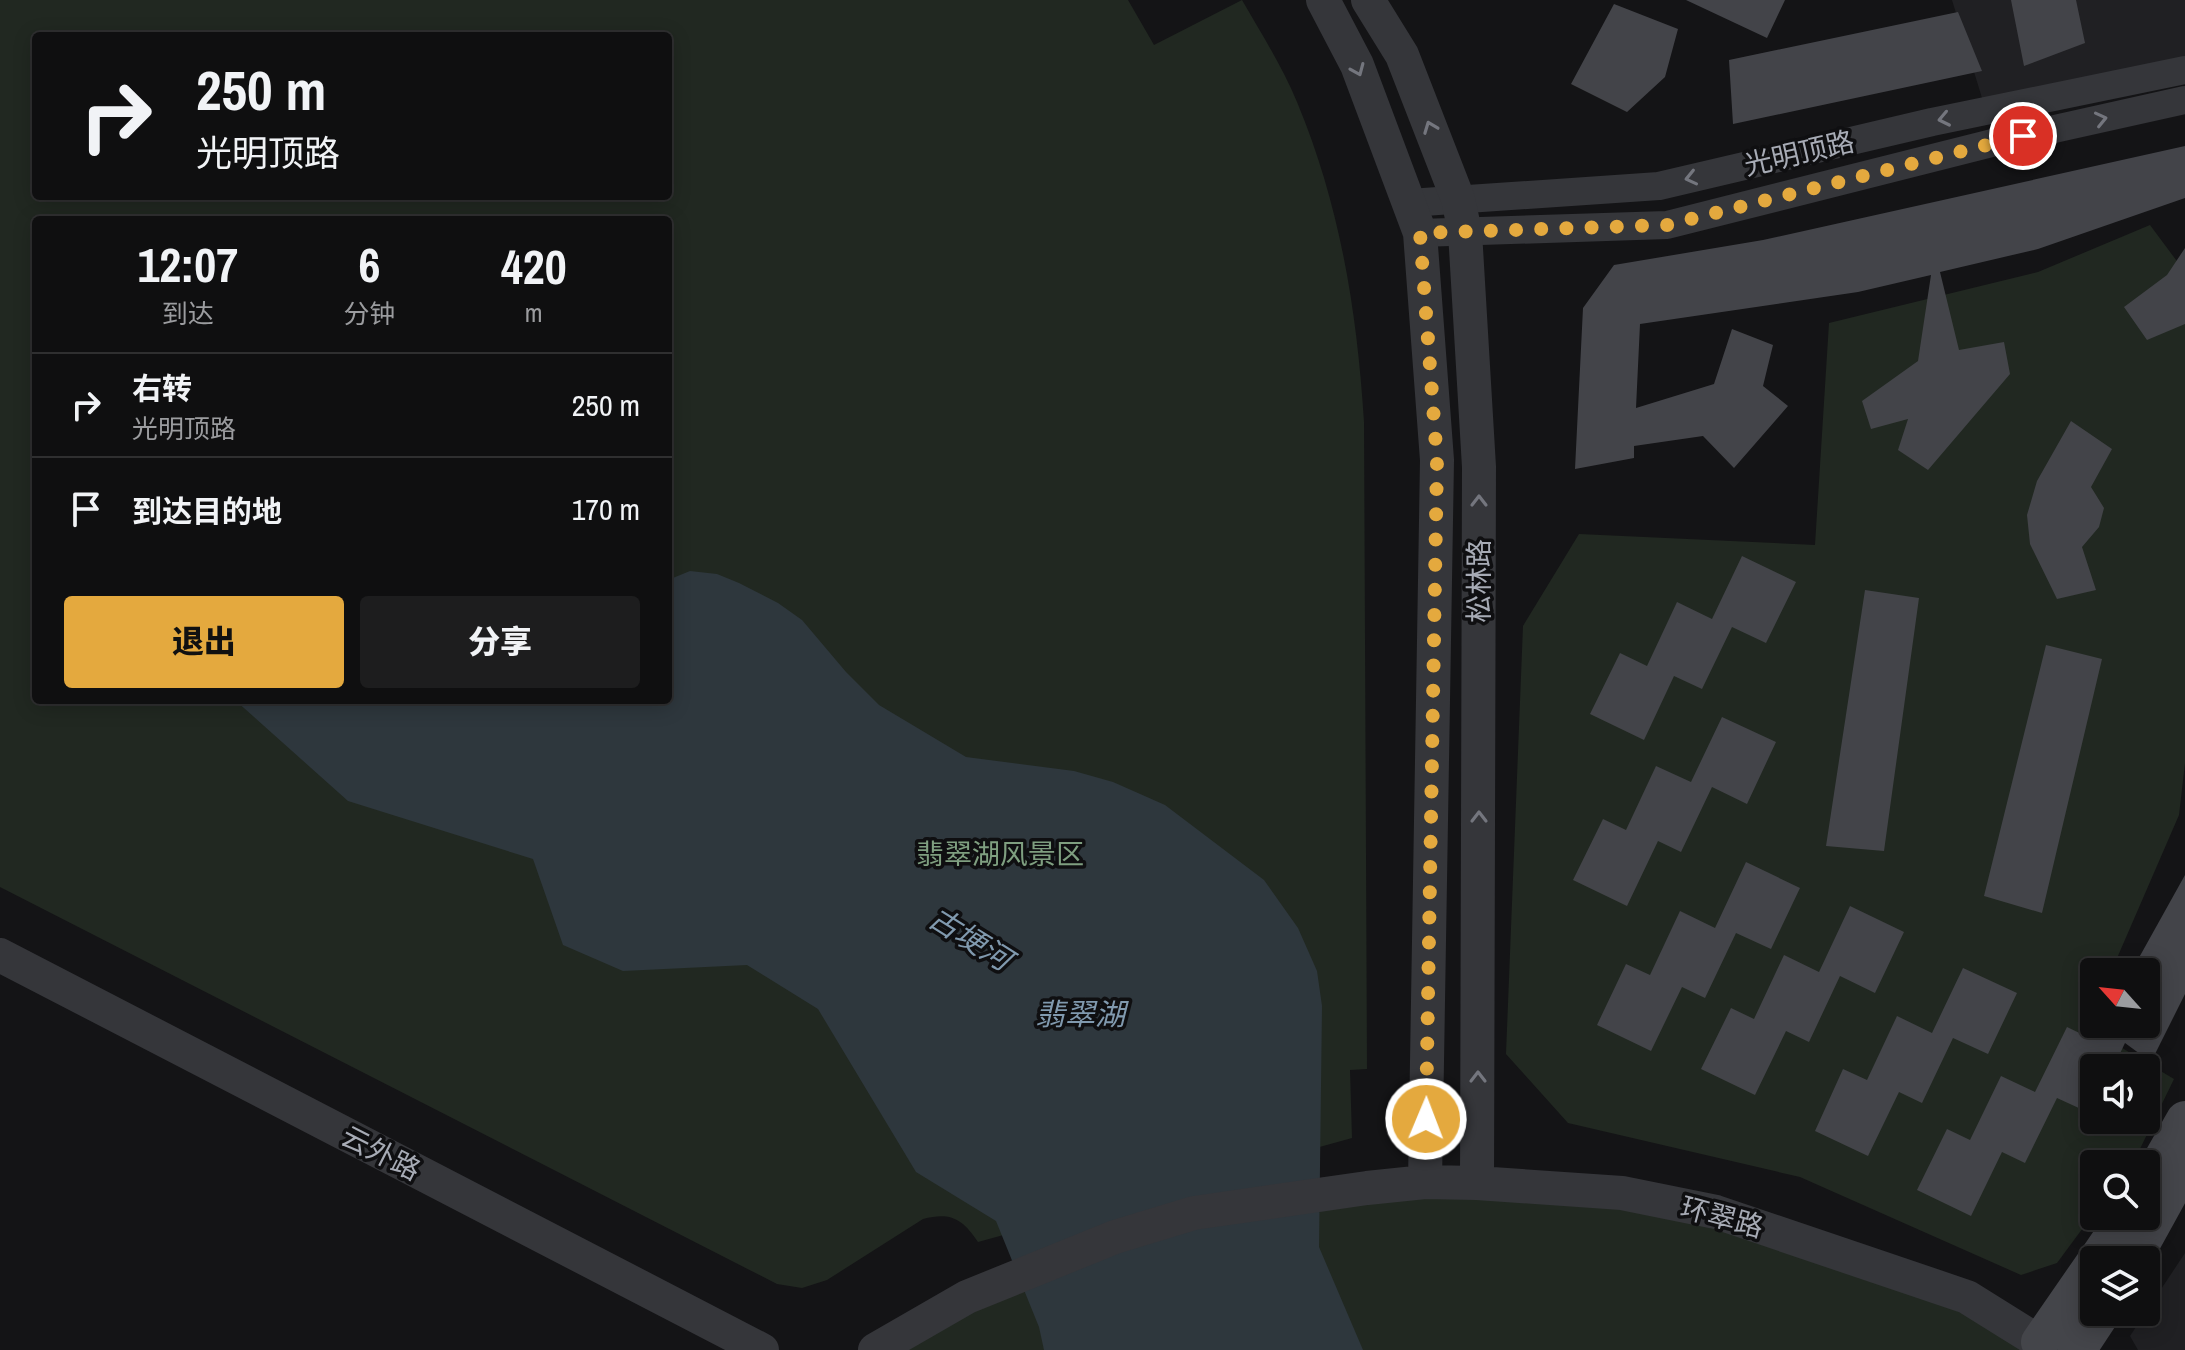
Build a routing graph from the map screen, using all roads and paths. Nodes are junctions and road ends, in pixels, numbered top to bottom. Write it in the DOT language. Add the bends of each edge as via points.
graph roads {
  1 [pos="1323,0"];
  2 [pos="1368,0"];
  3 [pos="2185,70"];
  4 [pos="2185,100"];
  5 [pos="1462,215"];
  6 [pos="1414,218"];
  7 [pos="0,955"];
  8 [pos="2185,1120"];
  9 [pos="2160,1164"];
  10 [pos="2185,1164"];
  11 [pos="1425,1182"];
  12 [pos="1477,1183"];
  13 [pos="2140,1246"];
  14 [pos="2080,1289"];
  15 [pos="2093,1326"];
  16 [pos="2046,1346"];
  17 [pos="762,1350"];
  18 [pos="875,1350"];
  19 [pos="2077,1350"];
  1 -- 6 [label="street, 松林路, one-way" via="1357,65"];
  5 -- 2 [label="street, 松林路, one-way" via="1402,55"];
  3 -- 5 [label="street, 光明顶路, one-way" via="1659,186"];
  5 -- 4 [label="street, 光明顶路, one-way" via="1667,225"];
  5 -- 6 [label="street, 光明顶路"];
  12 -- 5 [label="street, 松林路, one-way" via="1479,467"];
  6 -- 11 [label="street, 松林路" via="1437,460"];
  7 -- 17 [label="street, 云外路"];
  8 -- 9 [label="main road"];
  10 -- 13 [label="main road"];
  11 -- 12 [label="street, 环翠路"];
  11 -- 18 [label="street, 环翠路" via="1194,1213 1115,1237 967,1297"];
  12 -- 16 [label="street, 环翠路" via="1622,1193 1716,1212 1967,1297"];
  14 -- 16 [label="main road"];
  15 -- 19 [label="main road"];
}
